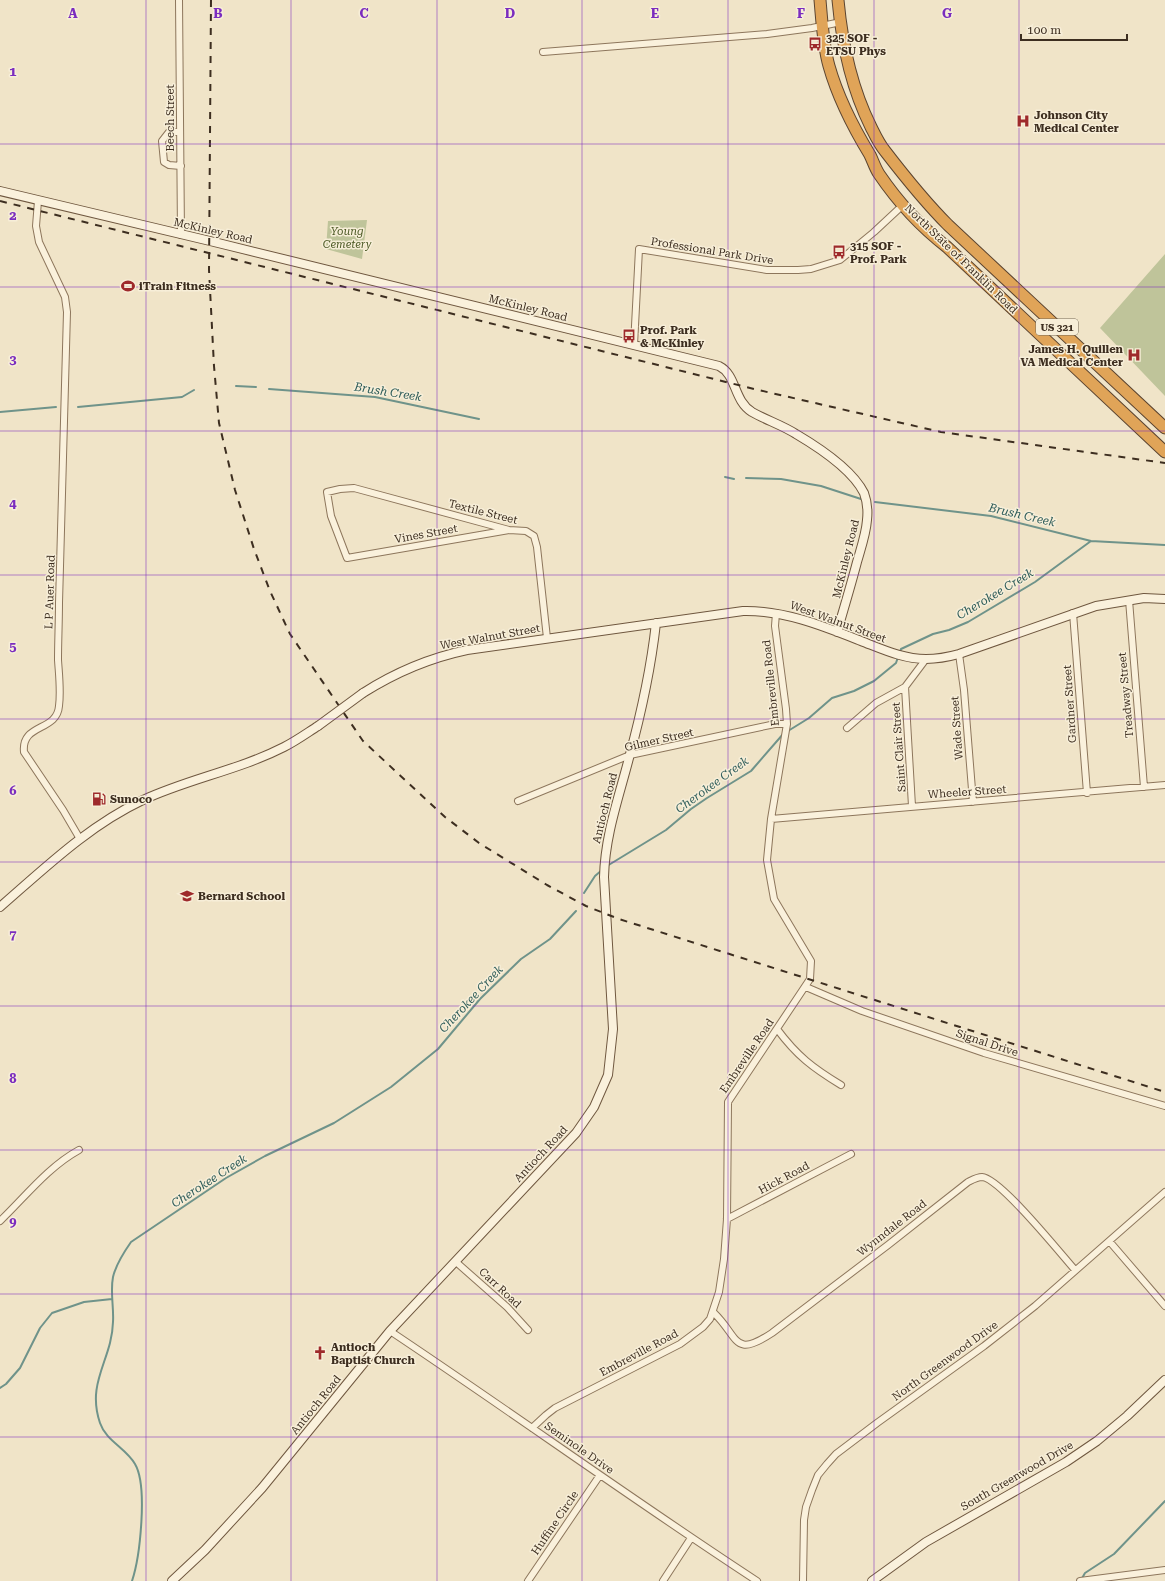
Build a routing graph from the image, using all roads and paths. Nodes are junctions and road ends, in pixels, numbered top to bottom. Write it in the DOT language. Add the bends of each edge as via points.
graph roads {
  1 [pos="179,0"];
  2 [pos="820,0"];
  3 [pos="838,0"];
  4 [pos="841,22"];
  5 [pos="823,26"];
  6 [pos="543,52"];
  7 [pos="180,132"];
  8 [pos="180,166"];
  9 [pos="0,191"];
  10 [pos="38,201"];
  11 [pos="903,205"];
  12 [pos="181,235"];
  13 [pos="1048,318"];
  14 [pos="1035,330"];
  15 [pos="634,345"];
  16 [pos="1165,428"];
  17 [pos="1165,452"];
  18 [pos="509,530"];
  19 [pos="347,558"];
  20 [pos="1165,599"];
  21 [pos="1129,600"];
  22 [pos="776,613"];
  23 [pos="1073,613"];
  24 [pos="656,623"];
  25 [pos="837,632"];
  26 [pos="547,638"];
  27 [pos="959,654"];
  28 [pos="926,659"];
  29 [pos="905,687"];
  30 [pos="847,728"];
  31 [pos="786,729"];
  32 [pos="630,755"];
  33 [pos="1165,785"];
  34 [pos="1144,787"];
  35 [pos="1087,793"];
  36 [pos="518,801"];
  37 [pos="972,802"];
  38 [pos="912,806"];
  39 [pos="771,818"];
  40 [pos="80,839"];
  41 [pos="0,907"];
  42 [pos="806,987"];
  43 [pos="777,1029"];
  44 [pos="841,1085"];
  45 [pos="1165,1106"];
  46 [pos="79,1150"];
  47 [pos="851,1154"];
  48 [pos="1165,1192"];
  49 [pos="727,1219"];
  50 [pos="0,1221"];
  51 [pos="1110,1242"];
  52 [pos="456,1262"];
  53 [pos="1075,1270"];
  54 [pos="1165,1306"];
  55 [pos="714,1312"];
  56 [pos="528,1330"];
  57 [pos="390,1331"];
  58 [pos="1165,1380"];
  59 [pos="532,1428"];
  60 [pos="600,1475"];
  61 [pos="691,1538"];
  62 [pos="1165,1570"];
  63 [pos="1106,1579"];
  64 [pos="172,1581"];
  65 [pos="528,1581"];
  66 [pos="663,1581"];
  67 [pos="757,1581"];
  68 [pos="803,1581"];
  69 [pos="872,1581"];
  70 [pos="1082,1581"];
  1 -- 7 [label="street, Beech Street"];
  2 -- 5 [label="highway, North State of Franklin Road / US 321"];
  3 -- 4 [label="highway, North State of Franklin Road / US 321"];
  4 -- 5 [label="street"];
  4 -- 13 [label="highway, North State of Franklin Road / US 321" via="846,57 855,89 885,151 924,201"];
  5 -- 6 [label="street" via="767,34"];
  5 -- 11 [label="highway, North State of Franklin Road / US 321" via="829,67 844,108 879,173"];
  7 -- 8 [label="street, Beech Street"];
  7 -- 8 [label="street" via="169,132 162,141 164,162"];
  8 -- 12 [label="street, Beech Street"];
  9 -- 10 [label="street, McKinley Road"];
  10 -- 12 [label="street, McKinley Road"];
  10 -- 40 [label="street, L P Auer Road" via="36,226 39,242 65,297 67,312 58,648 59,707 56,717 24,739 23,746 24,752"];
  11 -- 14 [label="highway, North State of Franklin Road / US 321" via="934,238 947,247"];
  11 -- 15 [label="street, Professional Park Drive" via="840,260 811,269 767,270 639,249"];
  12 -- 15 [label="street, McKinley Road"];
  13 -- 14 [label="street"];
  13 -- 16 [label="highway, North State of Franklin Road / US 321"];
  14 -- 17 [label="highway, North State of Franklin Road / US 321"];
  15 -- 25 [label="street, McKinley Road" via="725,369 730,375 736,393 751,411 794,432 825,452 850,474 860,487 868,514"];
  18 -- 19 [label="street, Vines Street"];
  18 -- 19 [label="street, Textile Street" via="354,488 340,488 328,492 331,516"];
  18 -- 26 [label="street, Textile Street" via="526,531 534,536"];
  20 -- 21 [label="street, West Walnut Street"];
  21 -- 23 [label="street, West Walnut Street"];
  21 -- 34 [label="street, Treadway Street"];
  22 -- 24 [label="street, West Walnut Street" via="743,611"];
  22 -- 25 [label="street, West Walnut Street"];
  22 -- 31 [label="street, Embreville Road" via="775,626"];
  23 -- 27 [label="street, West Walnut Street"];
  23 -- 35 [label="street, Gardner Street"];
  24 -- 26 [label="street, West Walnut Street"];
  24 -- 32 [label="street, Antioch Road" via="653,652"];
  25 -- 28 [label="street, West Walnut Street" via="899,655"];
  26 -- 40 [label="street, West Walnut Street, bridge" via="467,650 414,665 364,693 285,747 143,800 118,813"];
  27 -- 28 [label="street, West Walnut Street"];
  27 -- 37 [label="street, Wade Street"];
  28 -- 29 [label="street"];
  29 -- 30 [label="street" via="876,703"];
  29 -- 38 [label="street, Saint Clair Street"];
  31 -- 32 [label="street, Gilmer Street" via="775,724"];
  31 -- 39 [label="street, Embreville Road"];
  32 -- 36 [label="street, Gilmer Street"];
  32 -- 52 [label="street, Antioch Road" via="605,855 604,877 613,1030 608,1074 594,1107 576,1133"];
  33 -- 34 [label="street, Wheeler Street"];
  34 -- 35 [label="street, Wheeler Street"];
  35 -- 37 [label="street, Wheeler Street"];
  37 -- 38 [label="street, Wheeler Street"];
  38 -- 39 [label="street, Wheeler Street"];
  39 -- 42 [label="street, Embreville Road" via="767,860 774,899 811,961 810,979"];
  40 -- 41 [label="street, West Walnut Street"];
  42 -- 43 [label="street, Embreville Road"];
  42 -- 45 [label="street, Signal Drive" via="862,1011 984,1054"];
  43 -- 44 [label="street" via="805,1062"];
  43 -- 49 [label="street, Embreville Road" via="728,1102"];
  46 -- 50 [label="street" via="53,1168"];
  47 -- 49 [label="street, Hick Road"];
  48 -- 51 [label="street, North Greenwood Drive"];
  49 -- 55 [label="street, Embreville Road" via="724,1259"];
  51 -- 53 [label="street, North Greenwood Drive"];
  51 -- 54 [label="street"];
  52 -- 56 [label="street, Carr Road" via="507,1307"];
  52 -- 57 [label="street, Antioch Road"];
  53 -- 55 [label="street, Wynndale Road" via="998,1186 982,1177 968,1182 772,1333 754,1344 746,1346 733,1338"];
  53 -- 68 [label="street, North Greenwood Drive" via="984,1346 877,1422 827,1464 818,1475 806,1507"];
  55 -- 59 [label="street, Embreville Road" via="703,1328 680,1344 555,1408"];
  57 -- 59 [label="street, Seminole Drive"];
  57 -- 64 [label="street, Antioch Road" via="262,1488 205,1550"];
  58 -- 69 [label="street, South Greenwood Drive" via="1097,1441 1066,1462 926,1542"];
  59 -- 60 [label="street, Seminole Drive"];
  60 -- 61 [label="street, Seminole Drive"];
  60 -- 65 [label="street, Huffine Circle"];
  61 -- 66 [label="street"];
  61 -- 67 [label="street, Seminole Drive"];
  62 -- 63 [label="street"];
  63 -- 70 [label="street"];
}
